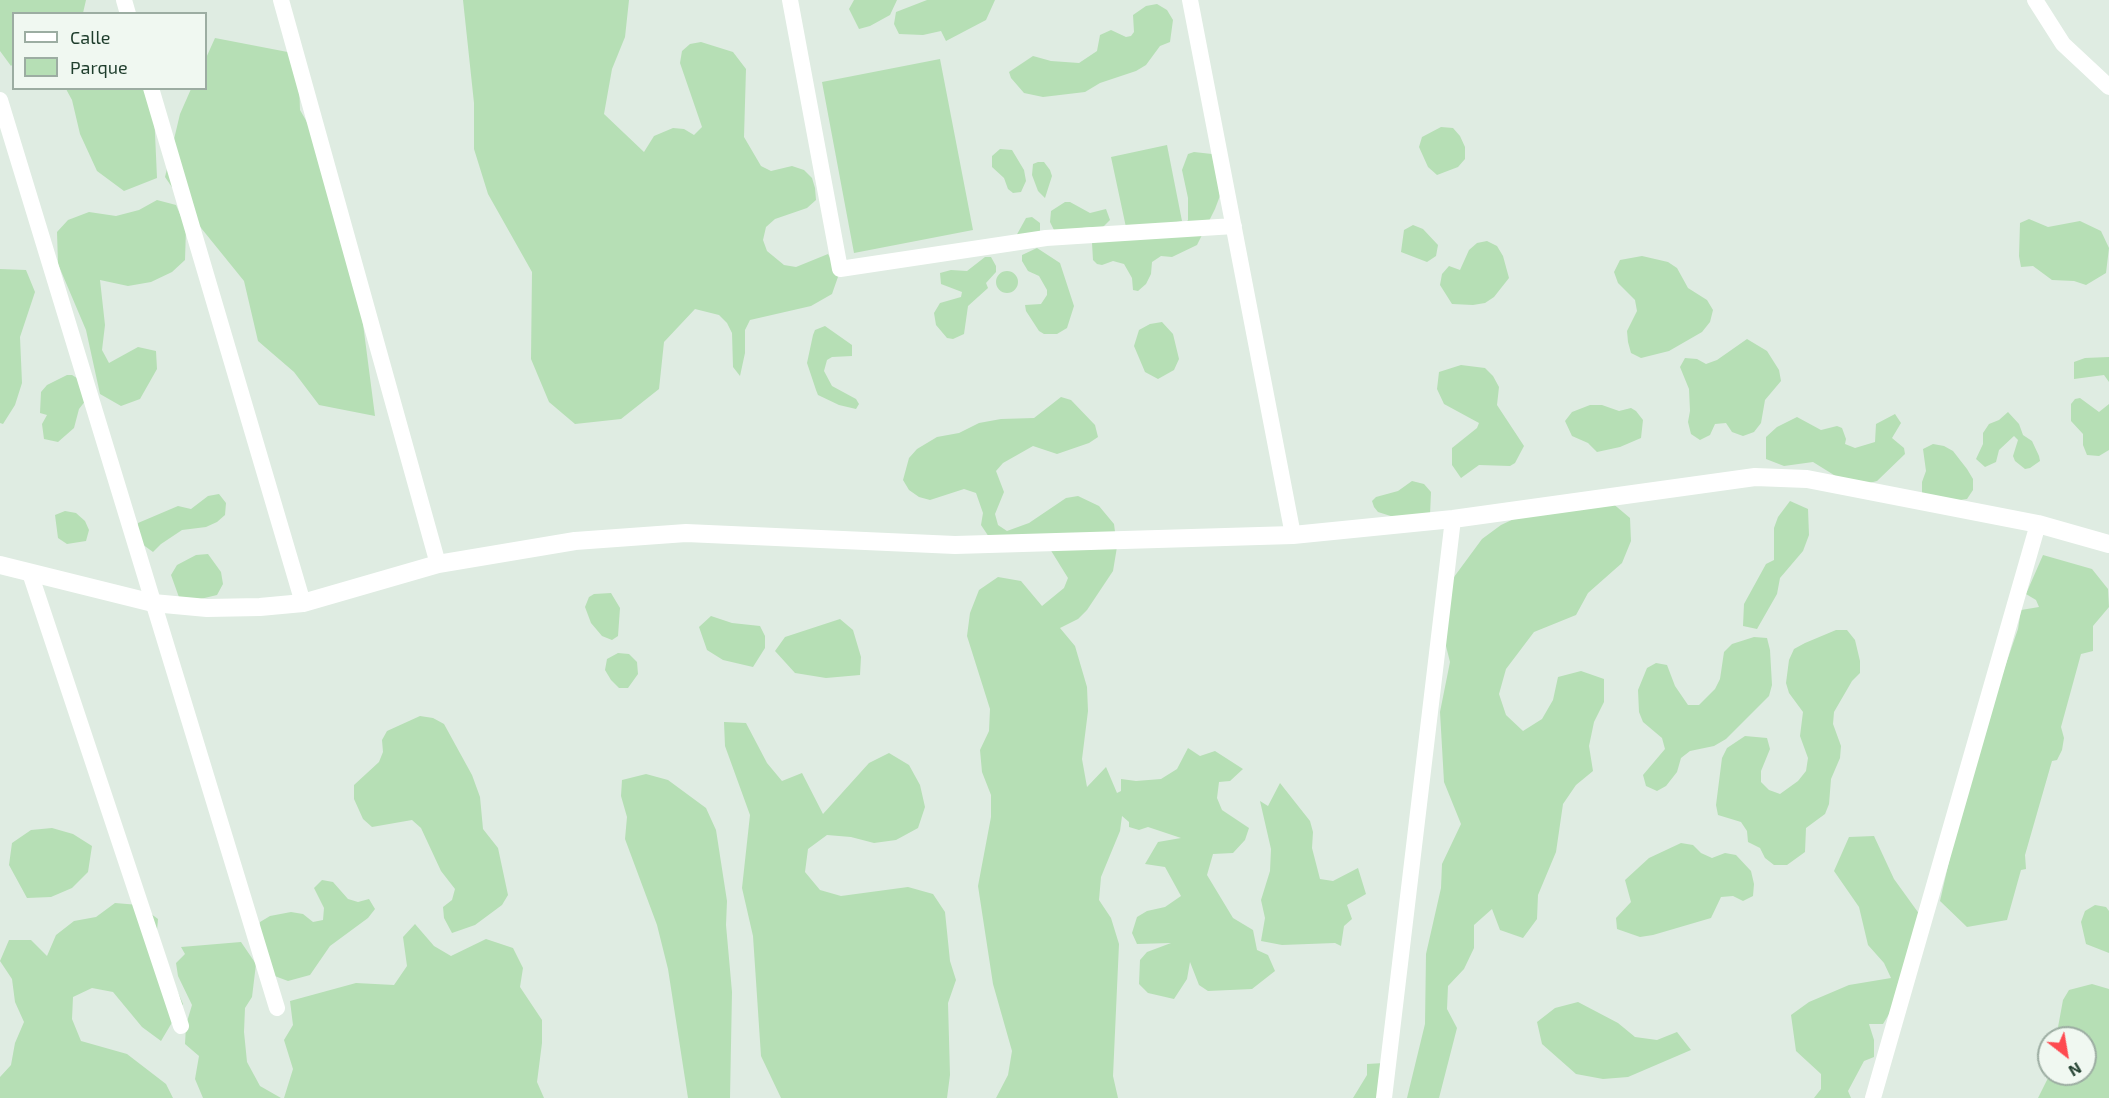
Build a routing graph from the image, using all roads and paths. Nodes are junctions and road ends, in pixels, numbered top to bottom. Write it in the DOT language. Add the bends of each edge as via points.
graph roads {
  1 [pos="281,0"];
  2 [pos="790,0"];
  3 [pos="1190,0"];
  4 [pos="2035,0"];
  5 [pos="2109,87"];
  6 [pos="152,90"];
  7 [pos="0,99"];
  8 [pos="1233,226"];
  9 [pos="1453,519"];
  10 [pos="2038,524"];
  11 [pos="1293,535"];
  12 [pos="2109,544"];
  13 [pos="0,564"];
  14 [pos="438,564"];
  15 [pos="30,573"];
  16 [pos="153,603"];
  17 [pos="303,603"];
  18 [pos="278,1008"];
  19 [pos="181,1026"];
  20 [pos="1384,1098"];
  21 [pos="1873,1098"];
  1 -- 14 [label="street"];
  2 -- 8 [label="street" via="840,269 1046,238"];
  3 -- 8 [label="street"];
  4 -- 5 [label="street" via="2063,44"];
  6 -- 17 [label="street"];
  7 -- 16 [label="street"];
  8 -- 11 [label="street"];
  9 -- 10 [label="street" via="1755,477 1807,478"];
  9 -- 11 [label="street"];
  9 -- 20 [label="street"];
  10 -- 12 [label="street"];
  10 -- 21 [label="street"];
  11 -- 14 [label="street" via="955,545 686,533 575,541"];
  13 -- 15 [label="street"];
  14 -- 17 [label="street"];
  15 -- 16 [label="street"];
  15 -- 19 [label="street"];
  16 -- 17 [label="street" via="207,608"];
  16 -- 18 [label="street"];
}
